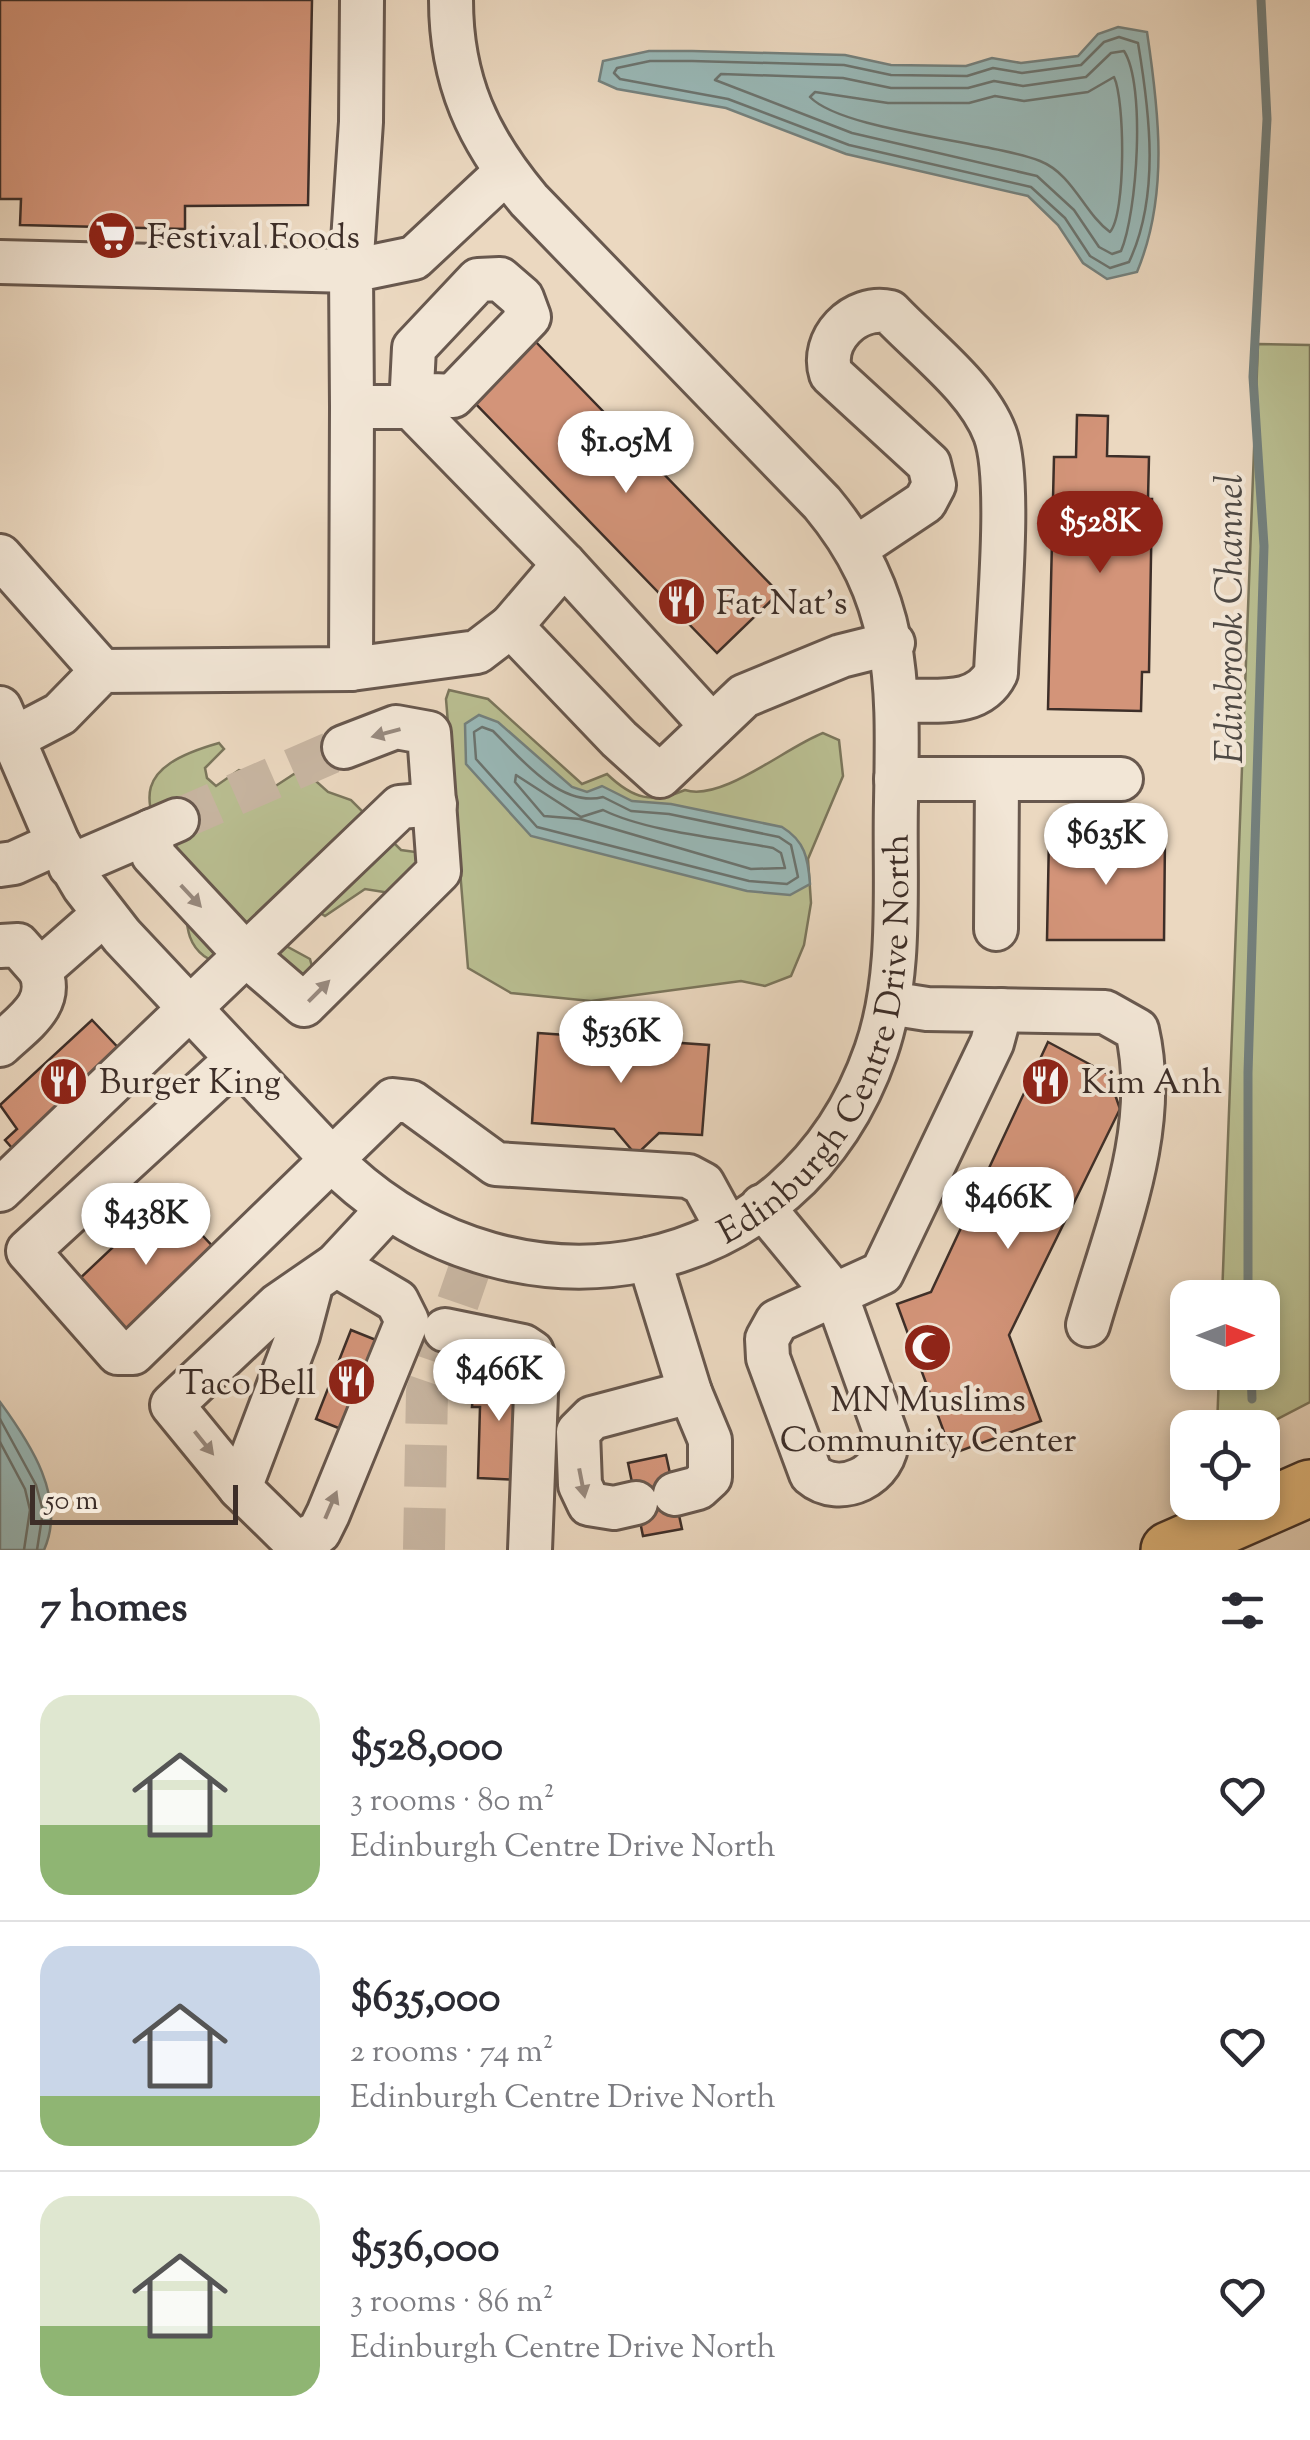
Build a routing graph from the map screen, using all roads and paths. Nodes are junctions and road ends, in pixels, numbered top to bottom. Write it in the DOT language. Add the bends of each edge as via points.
graph roads {
  1 [pos="362,0"];
  2 [pos="451,0"];
  3 [pos="506,172"];
  4 [pos="0,262"];
  5 [pos="351,271"];
  6 [pos="352,407"];
  7 [pos="934,485"];
  8 [pos="1002,487"];
  9 [pos="856,548"];
  10 [pos="0,556"];
  11 [pos="564,564"];
  12 [pos="511,626"];
  13 [pos="892,643"];
  14 [pos="350,670"];
  15 [pos="102,671"];
  16 [pos="897,701"];
  17 [pos="8,722"];
  18 [pos="712,726"];
  19 [pos="344,748"];
  20 [pos="997,779"];
  21 [pos="896,780"];
  22 [pos="1121,780"];
  23 [pos="418,805"];
  24 [pos="64,854"];
  25 [pos="0,865"];
  26 [pos="104,914"];
  27 [pos="996,929"];
  28 [pos="0,946"];
  29 [pos="246,955"];
  30 [pos="40,970"];
  31 [pos="889,1003"];
  32 [pos="190,1009"];
  33 [pos="1001,1010"];
  34 [pos="0,1045"];
  35 [pos="237,1059"];
  36 [pos="329,1158"];
  37 [pos="0,1190"];
  38 [pos="388,1210"];
  39 [pos="744,1217"];
  40 [pos="650,1259"];
  41 [pos="324,1274"];
  42 [pos="1088,1324"];
  43 [pos="445,1330"];
  44 [pos="690,1392"];
  45 [pos="240,1488"];
  46 [pos="1310,1488"];
  47 [pos="530,1550"];
  48 [pos="1169,1550"];
  1 -- 5 [label="street"];
  2 -- 3 [label="street, Edinburgh Centre Drive North" via="452,42 467,106"];
  3 -- 5 [label="street" via="414,258"];
  3 -- 9 [label="street, Edinburgh Centre Drive North" via="822,502"];
  4 -- 5 [label="street"];
  5 -- 6 [label="street"];
  6 -- 11 [label="street" via="412,400"];
  6 -- 14 [label="street"];
  7 -- 8 [label="street"];
  7 -- 8 [label="street" via="928,464 831,374 830,342 862,313 890,312 976,402 996,435"];
  7 -- 9 [label="street" via="925,502"];
  8 -- 16 [label="street" via="996,673 988,690 975,698"];
  9 -- 13 [label="street, Edinburgh Centre Drive North"];
  10 -- 15 [label="street"];
  11 -- 12 [label="street"];
  11 -- 18 [label="street"];
  12 -- 14 [label="street" via="477,652"];
  12 -- 18 [label="street" via="660,776"];
  13 -- 16 [label="street, Edinburgh Centre Drive North"];
  13 -- 18 [label="street" via="744,696"];
  14 -- 15 [label="street"];
  15 -- 17 [label="street" via="60,714"];
  16 -- 21 [label="street, Edinburgh Centre Drive North"];
  17 -- 24 [label="street, Edinburgh Centre Drive North"];
  23 -- 19 [label="street, one-way" via="428,733 396,727"];
  20 -- 21 [label="street"];
  20 -- 22 [label="street"];
  20 -- 27 [label="street"];
  21 -- 31 [label="street, Edinburgh Centre Drive North"];
  23 -- 29 [label="street"];
  29 -- 23 [label="street, one-way" via="304,1006 439,871"];
  24 -- 25 [label="street"];
  24 -- 26 [label="street, Edinburgh Centre Drive North"];
  24 -- 29 [label="street, one-way" via="164,825 153,855"];
  26 -- 30 [label="street"];
  26 -- 32 [label="street, Edinburgh Centre Drive North"];
  28 -- 30 [label="street" via="18,945"];
  29 -- 32 [label="street"];
  30 -- 34 [label="street" via="46,983 39,1008"];
  31 -- 33 [label="street"];
  31 -- 39 [label="street, Edinburgh Centre Drive North" via="851,1106 808,1165"];
  32 -- 35 [label="street, Edinburgh Centre Drive North"];
  32 -- 37 [label="street"];
  33 -- 39 [label="street" via="992,1043 891,1258 871,1282 837,1297"];
  33 -- 42 [label="street" via="1105,1012 1136,1030 1142,1054 1140,1144"];
  35 -- 36 [label="street, Edinburgh Centre Drive North"];
  35 -- 36 [label="street" via="28,1251 118,1353 133,1353"];
  36 -- 38 [label="street, Edinburgh Centre Drive North"];
  36 -- 39 [label="street" via="393,1100 410,1102 496,1164 688,1176"];
  38 -- 40 [label="street, Edinburgh Centre Drive North" via="451,1244 516,1263 582,1268"];
  38 -- 41 [label="street"];
  39 -- 40 [label="street, Edinburgh Centre Drive North"];
  40 -- 44 [label="street"];
  41 -- 45 [label="street"];
  41 -- 45 [label="street, one-way" via="278,1305 172,1404"];
  45 -- 41 [label="street, one-way" via="290,1537 301,1541 319,1532 407,1321 397,1302"];
  43 -- 47 [label="street" via="532,1352 538,1368"];
  44 -- 44 [label="street, one-way" via="592,1418 578,1432 580,1485 588,1504 614,1508 698,1488 710,1478 710,1440"];
  46 -- 48 [label="highway"];
}
